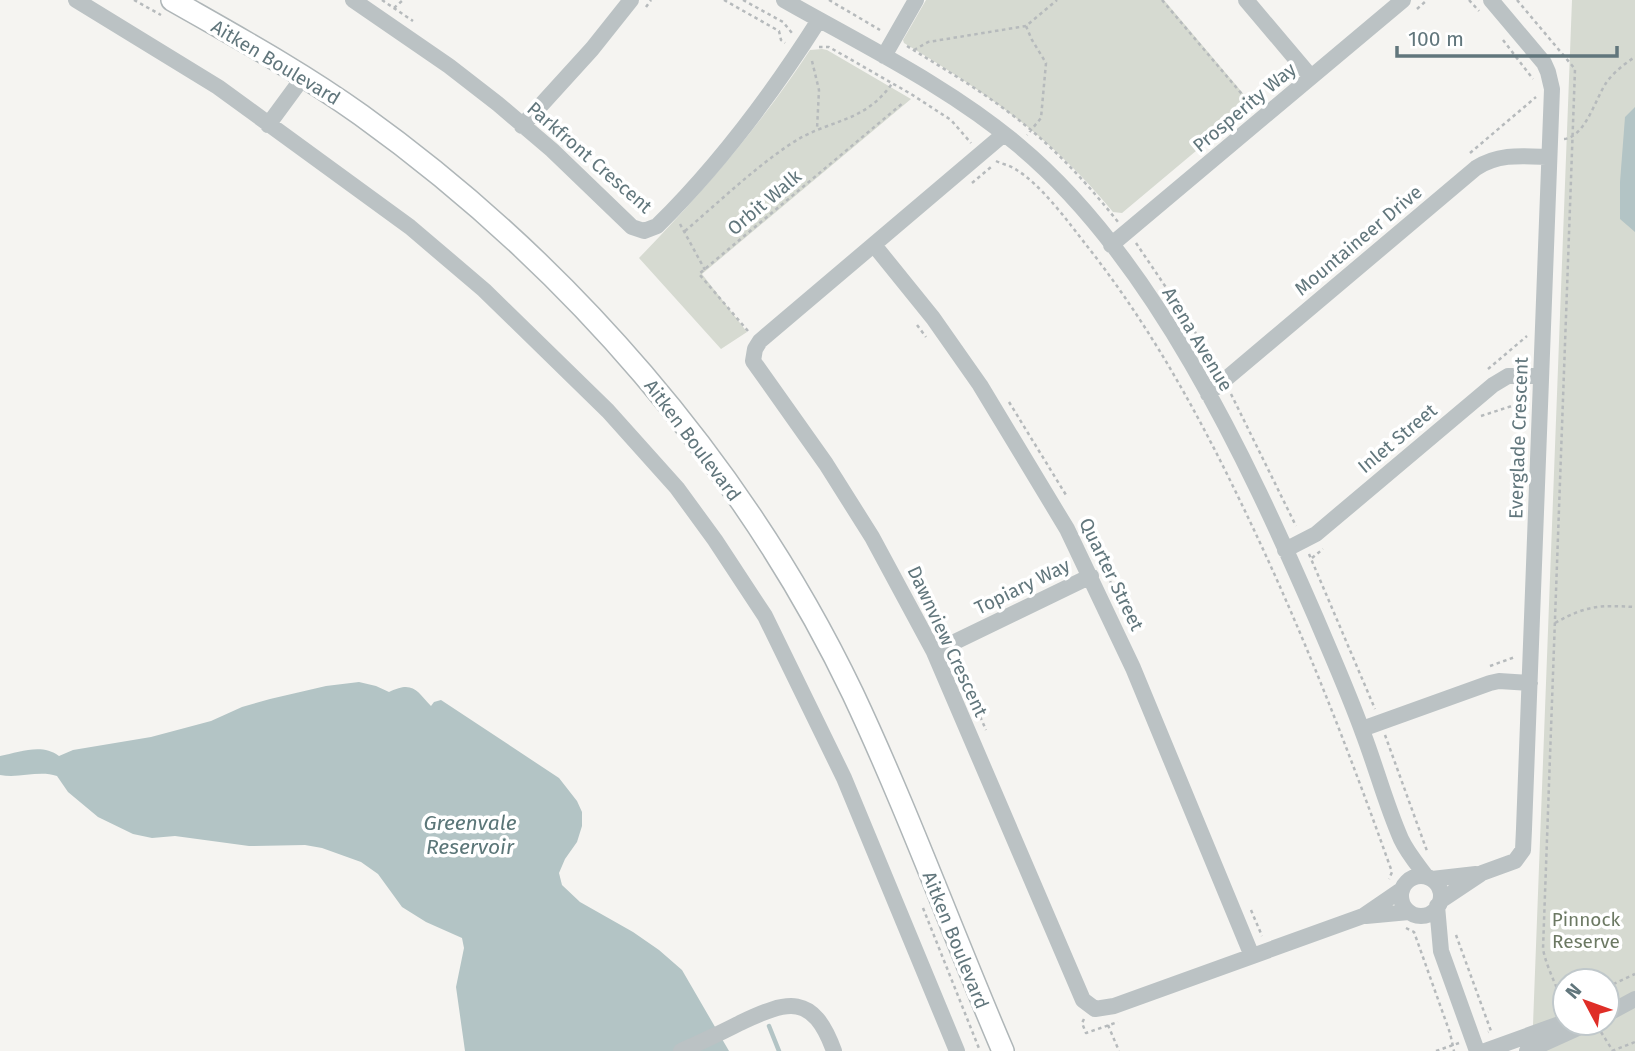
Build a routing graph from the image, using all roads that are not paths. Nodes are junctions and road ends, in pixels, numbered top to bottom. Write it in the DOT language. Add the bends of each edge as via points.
graph roads {
  1 [pos="76,0"];
  2 [pos="353,0"];
  3 [pos="631,0"];
  4 [pos="784,0"];
  5 [pos="916,0"];
  6 [pos="1246,0"];
  7 [pos="1403,0"];
  8 [pos="1491,0"];
  9 [pos="381,4"];
  10 [pos="172,10"];
  11 [pos="819,20"];
  12 [pos="884,57"];
  13 [pos="303,76"];
  14 [pos="1311,77"];
  15 [pos="268,124"];
  16 [pos="522,126"];
  17 [pos="1004,134"];
  18 [pos="1549,157"];
  19 [pos="874,244"];
  20 [pos="1111,245"];
  21 [pos="1534,376"];
  22 [pos="1208,394"];
  23 [pos="1286,550"];
  24 [pos="1091,576"];
  25 [pos="941,648"];
  26 [pos="1522,682"];
  27 [pos="1362,729"];
  28 [pos="1402,840"];
  29 [pos="1482,873"];
  30 [pos="1429,878"];
  31 [pos="1403,888"];
  32 [pos="1438,904"];
  33 [pos="1390,908"];
  34 [pos="1412,914"];
  35 [pos="1253,944"];
  36 [pos="1441,951"];
  37 [pos="1551,1027"];
  38 [pos="1558,1037"];
  39 [pos="681,1051"];
  40 [pos="834,1051"];
  41 [pos="957,1051"];
  42 [pos="1003,1051"];
  43 [pos="1477,1051"];
  44 [pos="1485,1051"];
  45 [pos="1527,1051"];
  1 -- 15 [label="street" via="175,59"];
  2 -- 9 [label="street, Parkfront Crescent"];
  3 -- 16 [label="street"];
  4 -- 11 [label="street, Arena Avenue"];
  5 -- 12 [label="street"];
  6 -- 14 [label="street"];
  7 -- 14 [label="street, Prosperity Way"];
  8 -- 18 [label="street, Everglade Crescent" via="1548,72 1552,89"];
  9 -- 16 [label="street, Parkfront Crescent"];
  10 -- 13 [label="main road, Aitken Boulevard"];
  11 -- 12 [label="street, Arena Avenue"];
  11 -- 16 [label="street, Parkfront Crescent" via="744,130 653,228 636,229"];
  12 -- 17 [label="street, Arena Avenue"];
  13 -- 15 [label="street"];
  13 -- 42 [label="main road, Aitken Boulevard" via="441,176 538,263 628,356 711,461 771,548 852,693"];
  14 -- 20 [label="street, Prosperity Way"];
  15 -- 41 [label="street" via="410,227 484,290 608,411 684,498 765,616 844,778"];
  17 -- 19 [label="street"];
  17 -- 20 [label="street, Arena Avenue" via="1063,187"];
  18 -- 21 [label="street, Everglade Crescent"];
  18 -- 22 [label="street, Mountaineer Drive" via="1503,156 1476,168"];
  19 -- 24 [label="street, Quarter Street" via="986,394"];
  19 -- 25 [label="street, Dawnview Crescent" via="753,334 753,361 848,497"];
  20 -- 22 [label="street, Arena Avenue" via="1166,322"];
  21 -- 23 [label="street, Inlet Street" via="1508,376 1493,384 1317,534"];
  21 -- 26 [label="street, Everglade Crescent"];
  22 -- 23 [label="street, Arena Avenue"];
  23 -- 27 [label="street, Arena Avenue"];
  24 -- 25 [label="street, Topiary Way"];
  24 -- 35 [label="street, Quarter Street"];
  25 -- 35 [label="street, Dawnview Crescent" via="1086,1003 1105,1009"];
  26 -- 27 [label="street" via="1490,683"];
  26 -- 29 [label="street, Everglade Crescent" via="1523,850 1515,860"];
  27 -- 28 [label="street, Arena Avenue"];
  28 -- 30 [label="street, Arena Avenue"];
  28 -- 31 [label="street, Arena Avenue"];
  29 -- 30 [label="street, Everglade Crescent"];
  29 -- 32 [label="street, Everglade Crescent"];
  30 -- 31 [label="street" via="1413,877"];
  30 -- 32 [label="street" via="1439,888"];
  31 -- 33 [label="street, Dawnview Crescent"];
  31 -- 34 [label="street" via="1402,902"];
  32 -- 34 [label="street" via="1427,914"];
  32 -- 36 [label="street"];
  33 -- 34 [label="street, Dawnview Crescent"];
  33 -- 35 [label="street, Dawnview Crescent"];
  34 -- 36 [label="street"];
  36 -- 43 [label="street"];
  37 -- 44 [label="street"];
  38 -- 45 [label="street"];
  39 -- 40 [label="street" via="788,1005 813,1014"];
}
